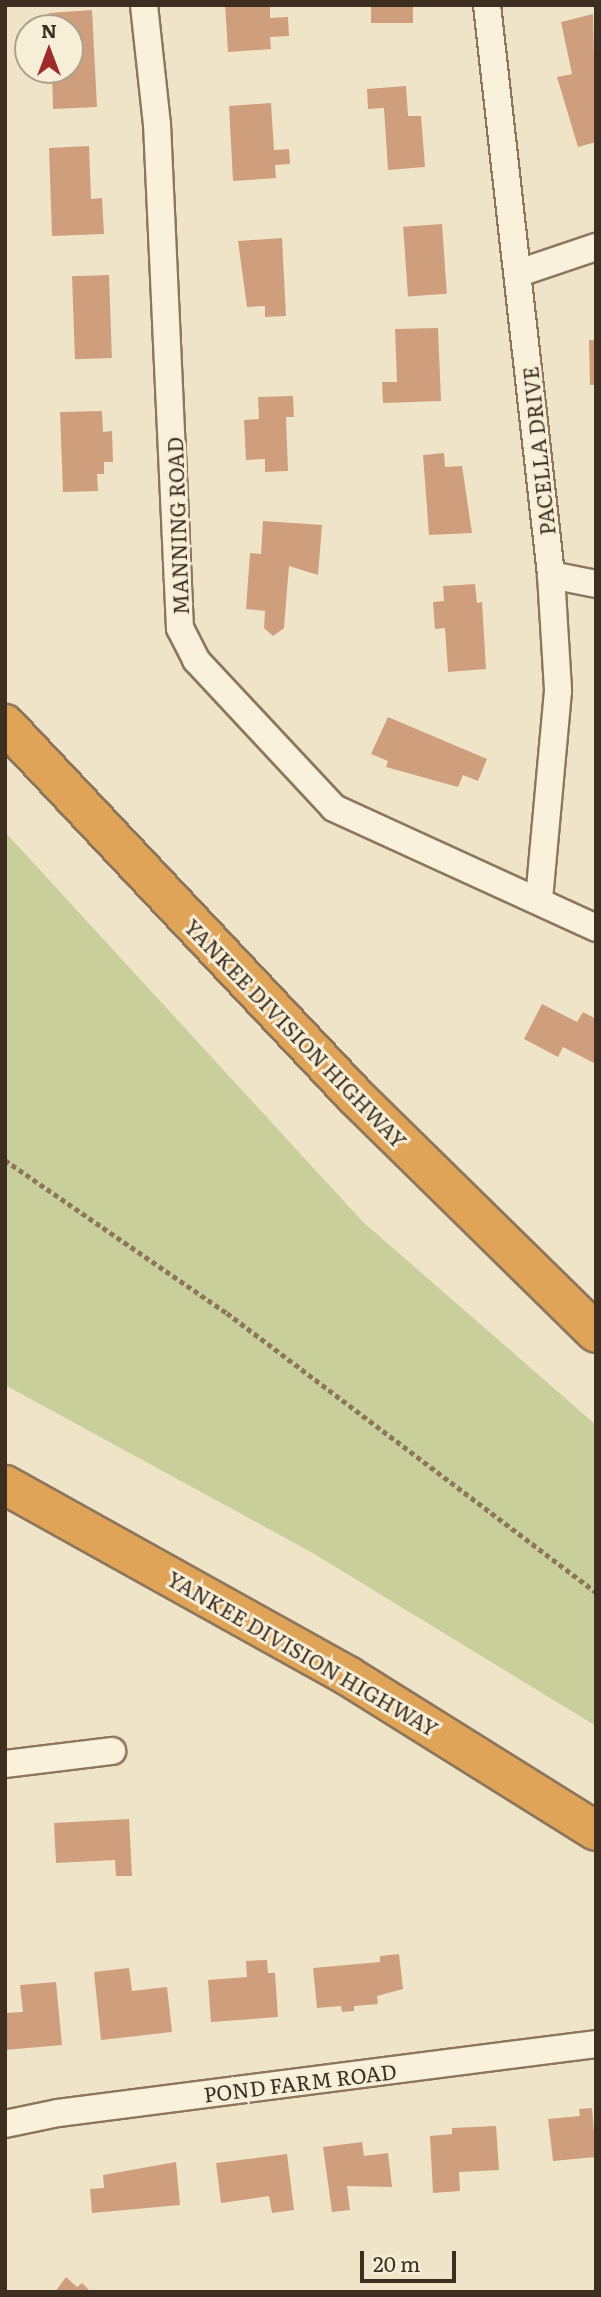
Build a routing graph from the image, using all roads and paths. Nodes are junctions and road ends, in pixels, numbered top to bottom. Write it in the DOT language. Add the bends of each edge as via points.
graph roads {
  1 [pos="144,5"];
  2 [pos="487,5"];
  3 [pos="596,247"];
  4 [pos="519,273"];
  5 [pos="551,575"];
  6 [pos="596,584"];
  7 [pos="5,724"];
  8 [pos="539,899"];
  9 [pos="596,928"];
  10 [pos="5,1160"];
  11 [pos="596,1333"];
  12 [pos="5,1485"];
  13 [pos="596,1592"];
  14 [pos="112,1751"];
  15 [pos="5,1764"];
  16 [pos="596,1831"];
  17 [pos="596,2044"];
  18 [pos="5,2124"];
  1 -- 8 [label="street, MANNING ROAD" via="157,124 180,628 196,660 334,808 421,851"];
  2 -- 4 [label="street, PACELLA DRIVE"];
  3 -- 4 [label="street"];
  4 -- 5 [label="street, PACELLA DRIVE"];
  5 -- 6 [label="street"];
  5 -- 8 [label="street, PACELLA DRIVE" via="558,691"];
  7 -- 11 [label="highway, YANKEE DIVISION HIGHWAY" via="379,1121"];
  8 -- 9 [label="street, MANNING ROAD"];
  10 -- 13 [label="path" via="227,1313"];
  12 -- 16 [label="highway, YANKEE DIVISION HIGHWAY" via="348,1676"];
  14 -- 15 [label="street"];
  17 -- 18 [label="street, POND FARM ROAD" via="58,2113"];
}
